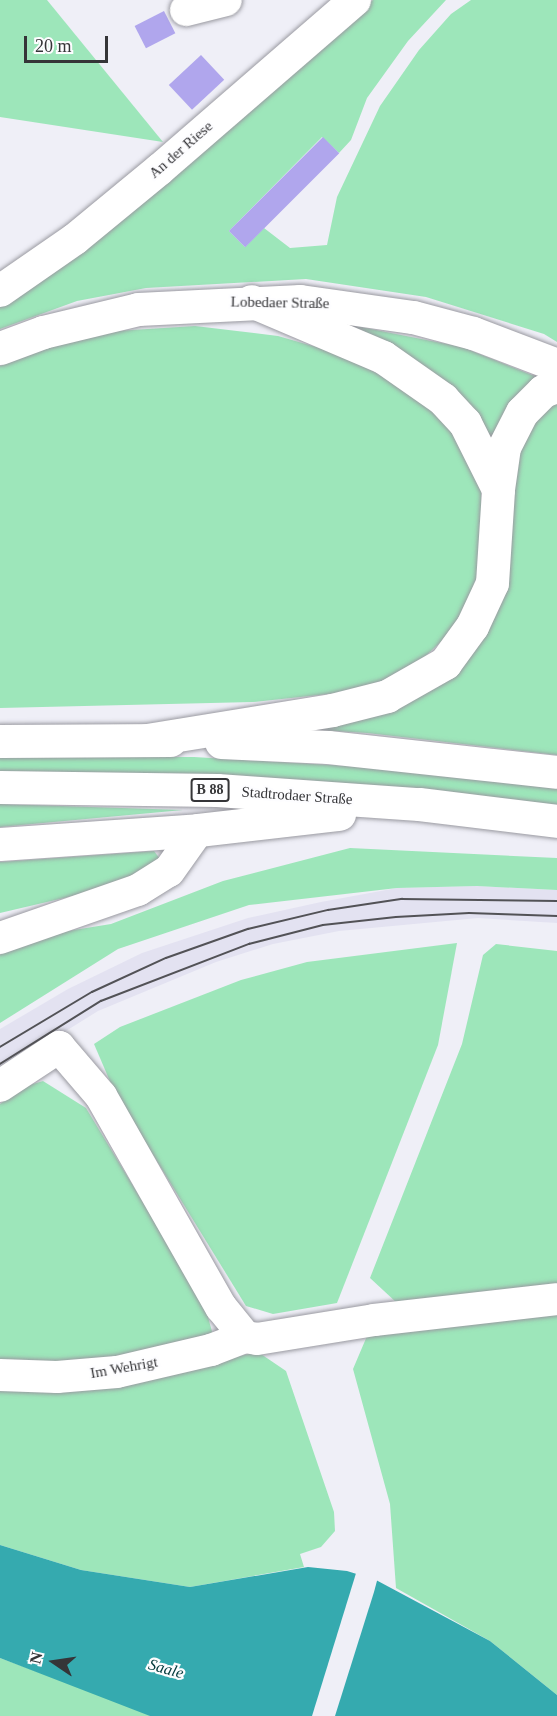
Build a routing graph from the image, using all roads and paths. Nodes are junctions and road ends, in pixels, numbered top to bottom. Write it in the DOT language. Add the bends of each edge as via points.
graph roads {
  1 [pos="226,0"];
  2 [pos="355,0"];
  3 [pos="186,10"];
  4 [pos="0,291"];
  5 [pos="251,301"];
  6 [pos="0,348"];
  7 [pos="557,365"];
  8 [pos="557,386"];
  9 [pos="498,489"];
  10 [pos="147,740"];
  11 [pos="0,741"];
  12 [pos="557,772"];
  13 [pos="0,788"];
  14 [pos="419,804"];
  15 [pos="557,821"];
  16 [pos="198,830"];
  17 [pos="0,844"];
  18 [pos="0,938"];
  19 [pos="0,1086"];
  20 [pos="557,1299"];
  21 [pos="245,1337"];
  22 [pos="0,1375"];
  1 -- 3 [label="street"];
  2 -- 4 [label="street, An der Riese" via="160,169 75,238"];
  5 -- 6 [label="main road, Lobedaer Straße" via="138,309 43,332"];
  5 -- 7 [label="main road, Lobedaer Straße" via="353,306 413,317 473,333"];
  5 -- 9 [label="main road" via="383,357 443,399 465,423"];
  8 -- 9 [label="main road" via="543,391 522,412 504,447"];
  9 -- 10 [label="main road" via="492,583 472,626 445,663 387,696 332,710"];
  10 -- 11 [label="main road"];
  10 -- 12 [label="main road" via="328,747"];
  13 -- 14 [label="main road, Stadtrodaer Straße / B 88" via="217,790"];
  14 -- 15 [label="main road, Stadtrodaer Straße / B 88"];
  14 -- 16 [label="main road"];
  16 -- 17 [label="main road"];
  16 -- 18 [label="street" via="169,871 138,890"];
  19 -- 21 [label="street" via="59,1047 101,1096 221,1307"];
  20 -- 21 [label="street, Im Wehrigt" via="257,1339"];
  21 -- 22 [label="street, Im Wehrigt" via="211,1350 117,1372 57,1377"];
}
